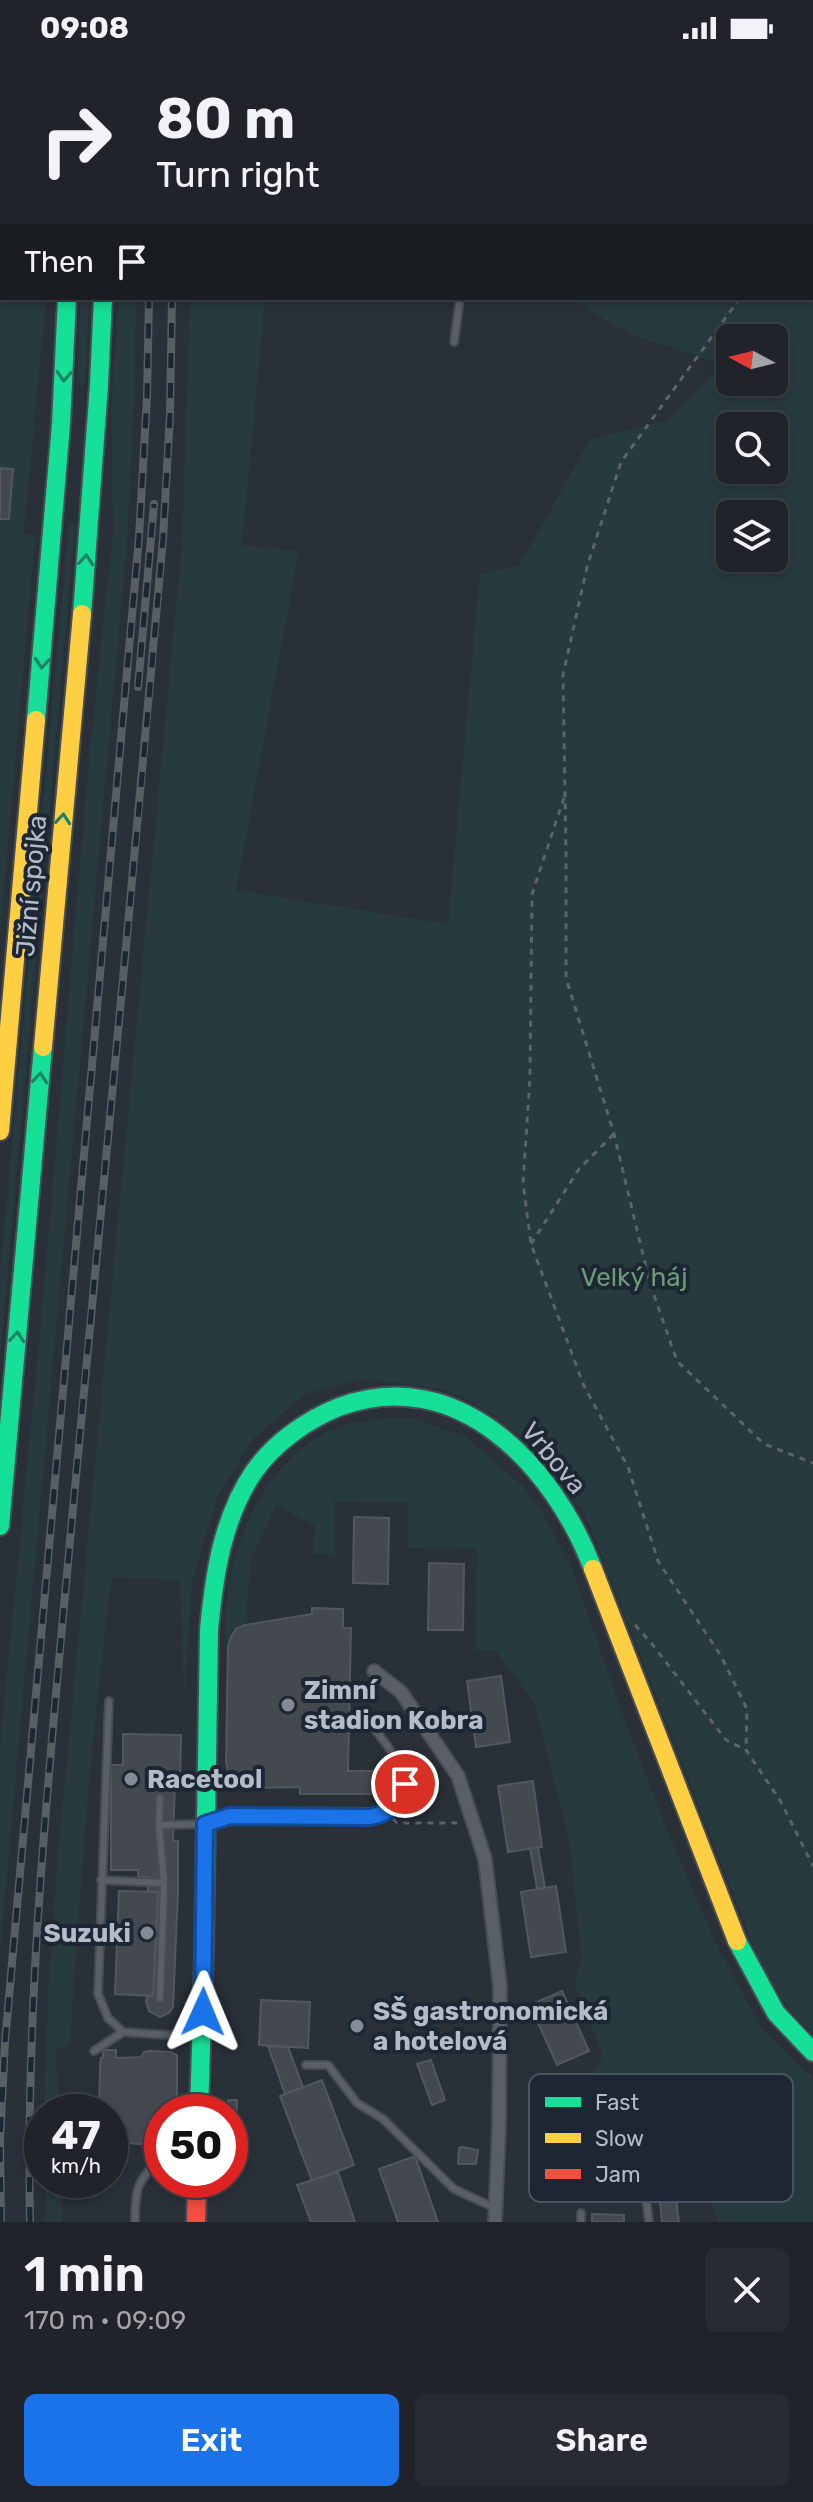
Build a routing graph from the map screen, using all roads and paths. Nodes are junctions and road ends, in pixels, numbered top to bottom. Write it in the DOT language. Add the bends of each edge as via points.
graph roads {
  1 [pos="67,300"];
  2 [pos="103,300"];
  3 [pos="460,300"];
  4 [pos="738,300"];
  5 [pos="454,342"];
  6 [pos="565,794"];
  7 [pos="0,1131"];
  8 [pos="614,1134"];
  9 [pos="531,1244"];
  10 [pos="813,1463"];
  11 [pos="0,1526"];
  12 [pos="628,1618"];
  13 [pos="374,1671"];
  14 [pos="109,1701"];
  15 [pos="372,1726"];
  16 [pos="746,1750"];
  17 [pos="160,1798"];
  18 [pos="387,1813"];
  19 [pos="473,1823"];
  20 [pos="205,1824"];
  21 [pos="159,1825"];
  22 [pos="813,1866"];
  23 [pos="101,1880"];
  24 [pos="164,1883"];
  25 [pos="160,1998"];
  26 [pos="123,2032"];
  27 [pos="202,2037"];
  28 [pos="94,2051"];
  29 [pos="813,2052"];
  30 [pos="306,2065"];
  31 [pos="200,2094"];
  32 [pos="144,2174"];
  33 [pos="197,2198"];
  34 [pos="647,2202"];
  35 [pos="581,2213"];
  36 [pos="495,2215"];
  37 [pos="135,2222"];
  38 [pos="196,2222"];
  39 [pos="581,2222"];
  40 [pos="649,2222"];
  1 -- 7 [label="main road, Jižní spojka, one-way" via="59,452"];
  11 -- 2 [label="main road, Jižní spojka, one-way" via="85,572"];
  3 -- 5 [label="lane"];
  4 -- 6 [label="path" via="621,462 587,567 563,675"];
  6 -- 8 [label="path" via="566,978"];
  6 -- 9 [label="path" via="532,894 523,1183"];
  8 -- 9 [label="path" via="579,1169"];
  8 -- 10 [label="path" via="650,1284 677,1361 764,1444"];
  9 -- 16 [label="path" via="584,1386 628,1467 658,1561 721,1656 747,1709"];
  12 -- 16 [label="path" via="726,1740"];
  13 -- 19 [label="street" via="401,1692 458,1776"];
  14 -- 23 [label="lane"];
  15 -- 18 [label="lane" via="403,1769 399,1801"];
  16 -- 22 [label="path" via="781,1802"];
  17 -- 21 [label="lane"];
  18 -- 19 [label="path" via="397,1823"];
  18 -- 20 [label="lane" via="230,1816"];
  19 -- 36 [label="street" via="485,1859 500,1987"];
  20 -- 21 [label="lane"];
  20 -- 27 [label="main road, Vrbova"];
  20 -- 29 [label="main road, Vrbova" via="209,1603 217,1559 247,1482 298,1426 352,1403 404,1397 471,1414 529,1460 568,1513 734,1936 776,2013"];
  21 -- 24 [label="lane"];
  23 -- 24 [label="lane"];
  23 -- 26 [label="lane" via="98,1994 108,2018"];
  24 -- 25 [label="lane"];
  26 -- 27 [label="lane"];
  26 -- 28 [label="lane"];
  27 -- 31 [label="main road, Vrbova"];
  30 -- 36 [label="lane" via="328,2065 357,2103 383,2119 454,2189"];
  32 -- 37 [label="lane" via="135,2191"];
  33 -- 38 [label="main road"];
  34 -- 40 [label="lane"];
  35 -- 39 [label="lane"];
}
